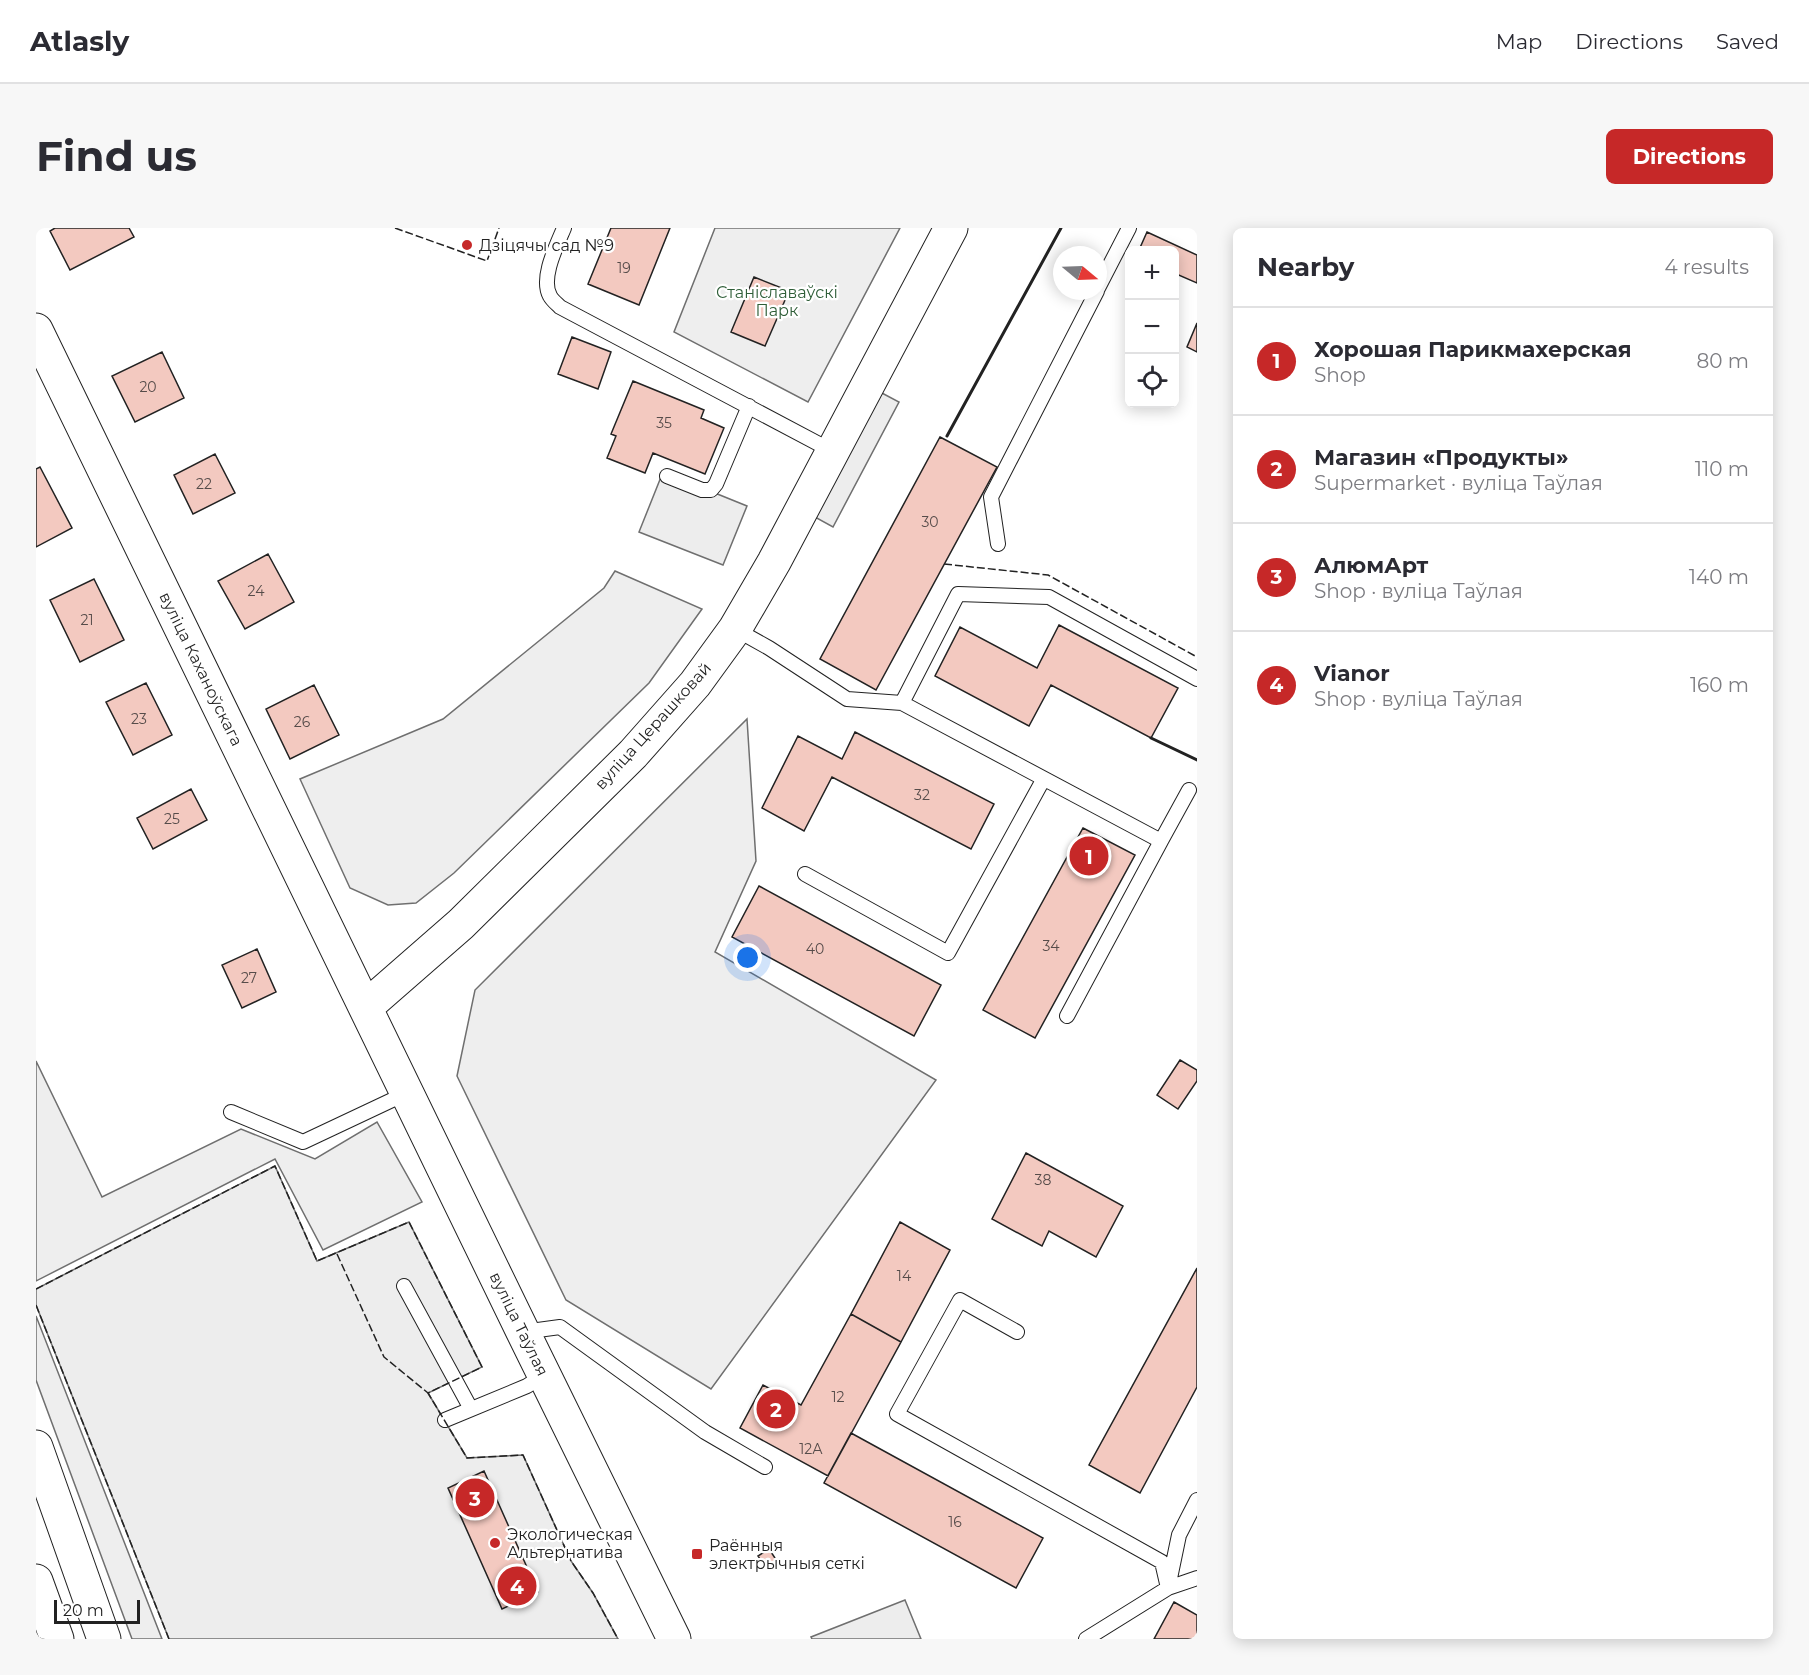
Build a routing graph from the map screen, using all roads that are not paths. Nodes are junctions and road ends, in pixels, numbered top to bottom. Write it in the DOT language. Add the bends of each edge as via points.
graph roads {
  1 [pos="564,228"];
  2 [pos="951,228"];
  3 [pos="1129,228"];
  4 [pos="1107,271"];
  5 [pos="1092,300"];
  6 [pos="36,330"];
  7 [pos="749,406"];
  8 [pos="834,452"];
  9 [pos="667,476"];
  10 [pos="998,544"];
  11 [pos="735,629"];
  12 [pos="1197,679"];
  13 [pos="902,703"];
  14 [pos="1043,780"];
  15 [pos="1189,790"];
  16 [pos="1161,842"];
  17 [pos="805,874"];
  18 [pos="366,1007"];
  19 [pos="1067,1016"];
  20 [pos="407,1093"];
  21 [pos="231,1112"];
  22 [pos="404,1286"];
  23 [pos="523,1332"];
  24 [pos="1017,1332"];
  25 [pos="544,1375"];
  26 [pos="471,1409"];
  27 [pos="445,1420"];
  28 [pos="36,1447"];
  29 [pos="765,1467"];
  30 [pos="1197,1500"];
  31 [pos="1197,1578"];
  32 [pos="36,1581"];
  33 [pos="1168,1588"];
  34 [pos="57,1639"];
  35 [pos="104,1639"];
  36 [pos="674,1639"];
  37 [pos="1086,1639"];
  1 -- 7 [label="lane" via="551,258 548,279 549,295 560,307"];
  2 -- 8 [label="main road, вуліца Церашковай"];
  3 -- 4 [label="lane"];
  5 -- 10 [label="lane" via="991,497"];
  6 -- 18 [label="main road, вуліца Каханоўскага"];
  7 -- 8 [label="lane"];
  7 -- 9 [label="lane" via="711,490"];
  8 -- 11 [label="main road, вуліца Церашковай"];
  11 -- 13 [label="lane" via="847,699"];
  11 -- 18 [label="main road, вуліца Церашковай" via="695,684 633,754 461,924"];
  12 -- 13 [label="lane" via="1048,597 958,594"];
  13 -- 14 [label="lane"];
  14 -- 16 [label="lane"];
  14 -- 17 [label="lane" via="948,953"];
  15 -- 16 [label="lane"];
  16 -- 19 [label="lane"];
  18 -- 20 [label="main road, вуліца Таўлая"];
  20 -- 21 [label="lane" via="303,1142"];
  20 -- 23 [label="main road, вуліца Таўлая"];
  22 -- 26 [label="lane"];
  23 -- 25 [label="main road, вуліца Таўлая"];
  23 -- 29 [label="lane" via="560,1327 705,1432"];
  24 -- 33 [label="lane" via="960,1299 897,1414 1162,1562"];
  25 -- 26 [label="lane" via="528,1386"];
  25 -- 36 [label="main road, вуліца Таўлая"];
  26 -- 27 [label="lane"];
  28 -- 35 [label="main road"];
  30 -- 33 [label="lane" via="1179,1535"];
  31 -- 33 [label="lane"];
  32 -- 34 [label="main road"];
  33 -- 37 [label="lane"];
}
